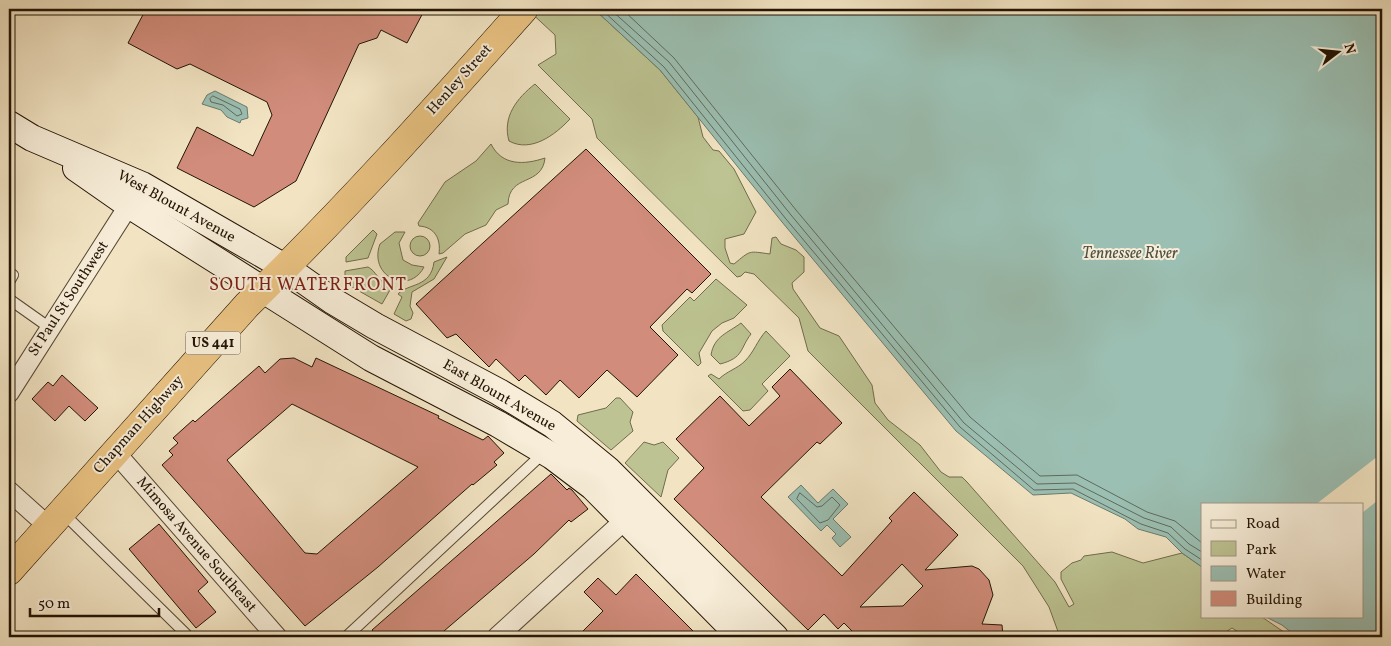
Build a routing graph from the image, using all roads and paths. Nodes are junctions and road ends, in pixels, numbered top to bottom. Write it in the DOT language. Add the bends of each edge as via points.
graph roads {
  1 [pos="524,9"];
  2 [pos="9,124"];
  3 [pos="396,152"];
  4 [pos="135,195"];
  5 [pos="286,268"];
  6 [pos="9,272"];
  7 [pos="9,282"];
  8 [pos="264,289"];
  9 [pos="9,299"];
  10 [pos="50,328"];
  11 [pos="9,393"];
  12 [pos="552,424"];
  13 [pos="540,449"];
  14 [pos="115,452"];
  15 [pos="9,491"];
  16 [pos="634,512"];
  17 [pos="55,520"];
  18 [pos="9,571"];
  19 [pos="189,637"];
  20 [pos="277,637"];
  21 [pos="346,637"];
  22 [pos="497,637"];
  23 [pos="741,637"];
  24 [pos="775,637"];
  1 -- 3 [label="highway, Henley Street / US 441"];
  2 -- 4 [label="main road, West Blount Avenue"];
  3 -- 5 [label="highway, Chapman Highway / US 441"];
  4 -- 5 [label="main road, West Blount Avenue"];
  4 -- 8 [label="main road"];
  4 -- 10 [label="street, St Paul St Southwest"];
  5 -- 8 [label="highway, Chapman Highway / US 441"];
  5 -- 12 [label="main road, East Blount Avenue" via="375,326"];
  6 -- 7 [label="lane" via="13,276"];
  8 -- 13 [label="main road" via="371,358"];
  8 -- 14 [label="highway, Chapman Highway / US 441"];
  9 -- 10 [label="lane"];
  10 -- 11 [label="street, St Paul St Southwest"];
  12 -- 13 [label="main road"];
  12 -- 16 [label="main road, East Blount Avenue" via="607,469"];
  13 -- 16 [label="main road"];
  13 -- 21 [label="lane" via="536,460"];
  14 -- 17 [label="highway, Chapman Highway / US 441"];
  14 -- 20 [label="street, Mimosa Avenue Southeast"];
  15 -- 17 [label="street"];
  16 -- 22 [label="street"];
  16 -- 23 [label="main road"];
  16 -- 24 [label="main road, East Blount Avenue"];
  17 -- 18 [label="highway, Chapman Highway / US 441"];
  17 -- 19 [label="lane"];
}
